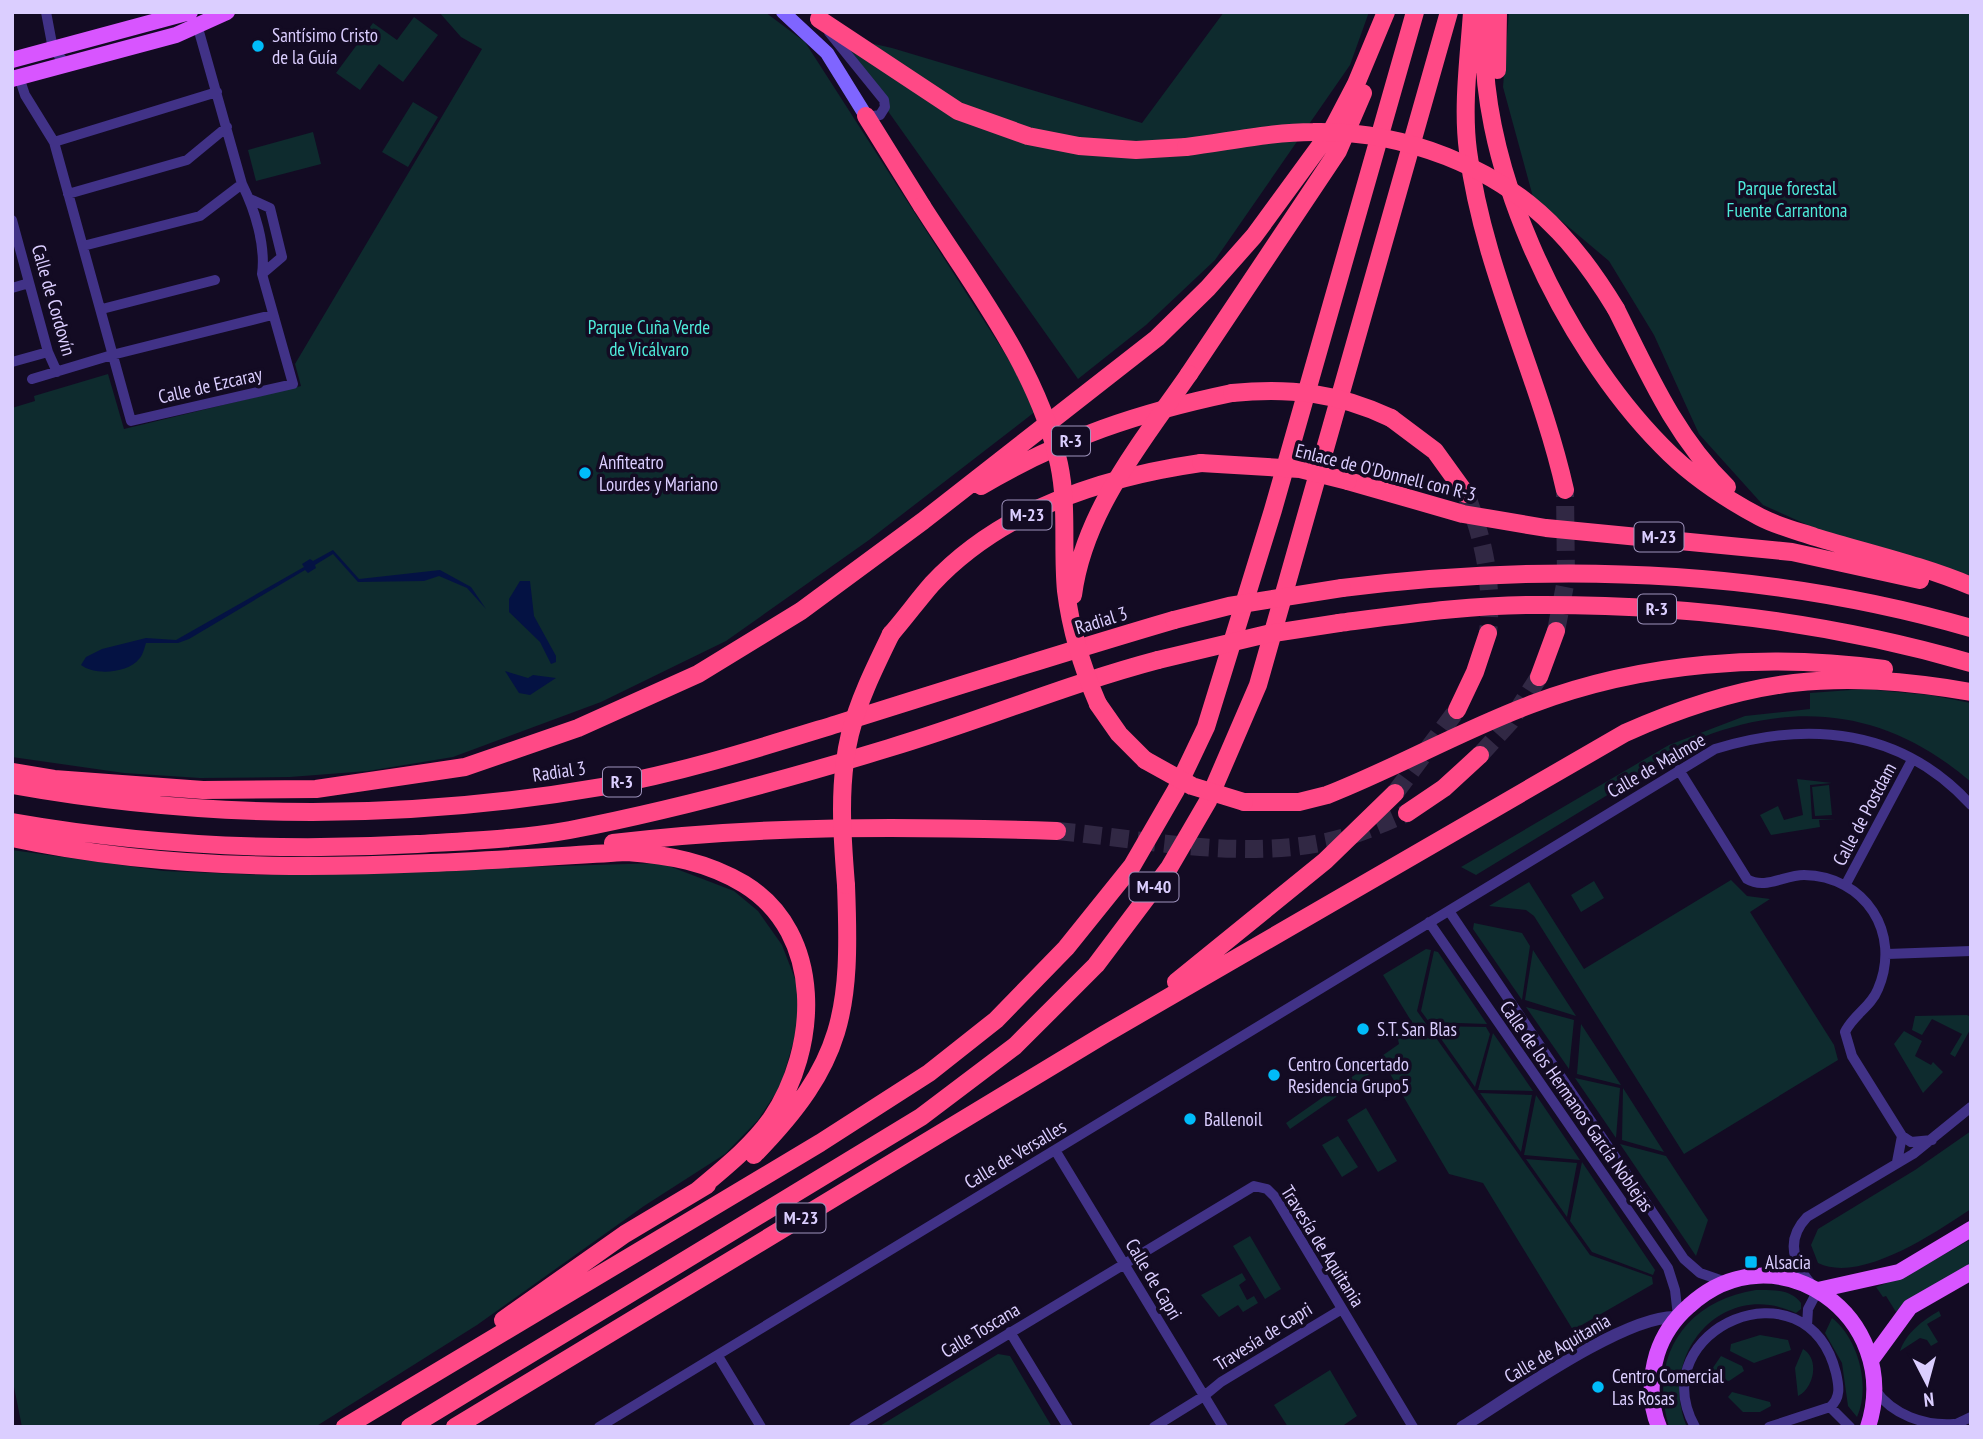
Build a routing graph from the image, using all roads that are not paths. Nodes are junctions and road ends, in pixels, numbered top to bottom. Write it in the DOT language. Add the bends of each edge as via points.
graph roads {
  1 [pos="46,12"];
  2 [pos="227,12"];
  3 [pos="783,12"];
  4 [pos="1386,12"];
  5 [pos="1397,12"];
  6 [pos="1415,12"];
  7 [pos="1449,12"];
  8 [pos="1472,12"];
  9 [pos="1486,12"];
  10 [pos="1498,12"];
  11 [pos="815,16"];
  12 [pos="193,17"];
  13 [pos="53,49"];
  14 [pos="12,60"];
  15 [pos="67,65"];
  16 [pos="16,78"];
  17 [pos="217,92"];
  18 [pos="866,116"];
  19 [pos="228,127"];
  20 [pos="54,142"];
  21 [pos="242,184"];
  22 [pos="68,194"];
  23 [pos="250,199"];
  24 [pos="12,220"];
  25 [pos="15,240"];
  26 [pos="83,246"];
  27 [pos="262,274"];
  28 [pos="215,280"];
  29 [pos="29,283"];
  30 [pos="12,288"];
  31 [pos="1560,301"];
  32 [pos="102,309"];
  33 [pos="272,314"];
  34 [pos="48,352"];
  35 [pos="112,355"];
  36 [pos="12,362"];
  37 [pos="57,372"];
  38 [pos="32,379"];
  39 [pos="1565,490"];
  40 [pos="1466,494"];
  41 [pos="923,521"];
  42 [pos="1805,534"];
  43 [pos="1971,586"];
  44 [pos="1971,592"];
  45 [pos="1072,624"];
  46 [pos="1971,628"];
  47 [pos="1556,631"];
  48 [pos="1488,633"];
  49 [pos="1971,663"];
  50 [pos="1539,677"];
  51 [pos="1971,690"];
  52 [pos="1457,710"];
  53 [pos="1480,755"];
  54 [pos="1912,760"];
  55 [pos="1679,770"];
  56 [pos="12,772"];
  57 [pos="12,785"];
  58 [pos="1395,793"];
  59 [pos="1971,806"];
  60 [pos="1407,813"];
  61 [pos="12,822"];
  62 [pos="1057,831"];
  63 [pos="12,838"];
  64 [pos="478,861"];
  65 [pos="1846,884"];
  66 [pos="1448,911"];
  67 [pos="1429,922"];
  68 [pos="1971,951"];
  69 [pos="1888,954"];
  70 [pos="1105,1034"];
  71 [pos="1971,1107"];
  72 [pos="1902,1136"];
  73 [pos="1935,1139"];
  74 [pos="1055,1150"];
  75 [pos="1897,1162"];
  76 [pos="698,1190"];
  77 [pos="1971,1229"];
  78 [pos="1124,1262"];
  79 [pos="1971,1272"];
  80 [pos="1726,1282"];
  81 [pos="1817,1289"];
  82 [pos="1342,1309"];
  83 [pos="1677,1317"];
  84 [pos="1807,1326"];
  85 [pos="1010,1332"];
  86 [pos="718,1356"];
  87 [pos="1872,1359"];
  88 [pos="524,1385"];
  89 [pos="1875,1390"];
  90 [pos="1204,1396"];
  91 [pos="392,1399"];
  92 [pos="1830,1407"];
  93 [pos="1971,1418"];
  94 [pos="1952,1426"];
  95 [pos="345,1427"];
  96 [pos="410,1427"];
  97 [pos="441,1427"];
  98 [pos="455,1427"];
  99 [pos="599,1427"];
  100 [pos="761,1427"];
  101 [pos="854,1427"];
  102 [pos="1068,1427"];
  103 [pos="1154,1427"];
  104 [pos="1223,1427"];
  105 [pos="1413,1427"];
  106 [pos="1462,1427"];
  107 [pos="1659,1427"];
  108 [pos="1695,1427"];
  109 [pos="1769,1427"];
  110 [pos="1850,1427"];
  111 [pos="1868,1427"];
  1 -- 13 [label="street"];
  2 -- 12 [label="main road"];
  3 -- 18 [label="main road" via="827,53"];
  4 -- 41 [label="highway" via="1333,128 1254,236 1208,288 1157,338"];
  5 -- 45 [label="highway, bridge" via="1338,151 1102,505 1087,537 1073,592"];
  6 -- 91 [label="highway, M-40" via="1277,497 1206,727 1132,866 1066,948 1005,1012 929,1073"];
  7 -- 96 [label="highway, M-40" via="1258,685 1208,801 1169,868 1096,965 1015,1046 921,1117"];
  8 -- 39 [label="highway" via="1467,149 1478,210 1504,303 1553,436"];
  9 -- 31 [label="highway" via="1491,115 1503,169 1522,228"];
  10 -- 31 [label="highway" via="1496,94 1504,142 1516,189"];
  11 -- 18 [label="street" via="884,100 880,115"];
  11 -- 42 [label="highway, bridge" via="958,111 1028,136 1136,150 1312,132 1362,134 1431,150 1463,164 1531,206 1587,264 1616,309 1660,398 1701,461 1731,490"];
  12 -- 13 [label="main road"];
  12 -- 15 [label="main road"];
  12 -- 17 [label="street, Calle de Ezcaray"];
  13 -- 14 [label="main road"];
  13 -- 15 [label="street"];
  15 -- 16 [label="main road"];
  16 -- 20 [label="street, Calle de Ezcaray"];
  17 -- 19 [label="street, Calle de Ezcaray"];
  17 -- 20 [label="street"];
  18 -- 45 [label="highway, bridge" via="1015,355 1050,434 1063,488 1066,592"];
  19 -- 21 [label="street, Calle de Ezcaray"];
  19 -- 22 [label="street" via="187,160"];
  20 -- 22 [label="street, Calle de Ezcaray"];
  21 -- 23 [label="street, Calle de Ezcaray"];
  21 -- 26 [label="street" via="200,216"];
  22 -- 26 [label="street, Calle de Ezcaray"];
  23 -- 27 [label="street, Calle de Ezcaray" via="264,258"];
  23 -- 27 [label="street, Calle de Ezcaray" via="270,208 282,257"];
  24 -- 25 [label="street, Calle de Cordovín"];
  25 -- 29 [label="street, Calle de Cordovín"];
  26 -- 32 [label="street, Calle de Ezcaray"];
  27 -- 33 [label="street, Calle de Ezcaray"];
  28 -- 32 [label="street"];
  29 -- 30 [label="street"];
  29 -- 34 [label="street, Calle de Cordovín"];
  31 -- 42 [label="highway" via="1616,394 1663,448 1726,497 1762,518"];
  32 -- 35 [label="street, Calle de Ezcaray"];
  33 -- 35 [label="street"];
  33 -- 35 [label="street, Calle de Ezcaray" via="293,384 131,421"];
  34 -- 36 [label="street"];
  34 -- 37 [label="street, Calle de Cordovín"];
  35 -- 37 [label="street, Calle de Cordovín"];
  37 -- 38 [label="street, Calle de Cordovín"];
  40 -- 41 [label="highway, R-3, bridge" via="1434,452 1391,418 1358,402 1312,391 1270,389 1162,407 1109,424 1011,469"];
  41 -- 56 [label="highway, R-3" via="802,611 698,674 578,728 465,767 316,789 204,790"];
  42 -- 43 [label="highway"];
  44 -- 76 [label="highway, Enlace de O'Donnell con R-3 / M-23, bridge" via="1792,552 1546,528 1463,514 1300,469 1201,463 1141,472 1073,492 998,529 933,583 891,634 867,684 850,736 843,800 847,981 836,1038 815,1083 786,1122 748,1161"];
  45 -- 51 [label="highway, bridge" via="1079,661 1098,704 1119,734 1145,760 1192,786 1244,802 1299,802 1327,795 1531,704 1661,671 1746,662 1849,664 1919,674"];
  46 -- 57 [label="highway, Radial 3 / R-3, bridge" via="1825,594 1700,579 1550,572 1431,577 1230,606 1174,620 732,756 589,789 473,805 317,813 203,810"];
  47 -- 50 [label="highway"];
  48 -- 52 [label="highway"];
  49 -- 61 [label="highway, R-3, bridge" via="1813,626 1637,607 1439,610 1235,640 1057,689 892,747 725,795 568,830 477,841 316,850 199,846"];
  51 -- 70 [label="highway, M-23" via="1865,678 1793,682 1716,697 1625,733"];
  53 -- 60 [label="highway"];
  54 -- 55 [label="street, Calle de Malmoe" via="1861,738 1814,731 1756,737 1715,749"];
  54 -- 59 [label="street, Calle de Malmoe" via="1954,788"];
  54 -- 65 [label="street, Calle de Postdam"];
  55 -- 65 [label="street" via="1747,880 1767,884 1808,875"];
  55 -- 66 [label="street, Calle de Malmoe"];
  58 -- 70 [label="highway" via="1325,861 1205,960"];
  62 -- 64 [label="highway" via="908,826 757,830"];
  63 -- 64 [label="highway" via="195,864 318,868"];
  64 -- 76 [label="highway" via="627,852 672,855 746,886 783,924 801,958 807,991 806,1025 798,1058 771,1118 744,1151"];
  65 -- 69 [label="street" via="1879,922"];
  66 -- 67 [label="street, Calle de Versalles"];
  66 -- 80 [label="street, Calle de los Hermanos García Noblejas" via="1684,1259 1700,1273"];
  67 -- 74 [label="street, Calle de Versalles"];
  67 -- 83 [label="street, Calle de los Hermanos García Noblejas" via="1668,1268"];
  68 -- 69 [label="street"];
  69 -- 72 [label="street" via="1878,991 1849,1023 1846,1042"];
  70 -- 88 [label="highway, M-23"];
  71 -- 73 [label="street"];
  72 -- 73 [label="street" via="1911,1142"];
  72 -- 75 [label="street"];
  73 -- 75 [label="street"];
  74 -- 78 [label="street, Calle de Capri"];
  74 -- 86 [label="street, Calle de Versalles"];
  75 -- 81 [label="street" via="1798,1227 1793,1237 1796,1264"];
  76 -- 91 [label="highway, M-23" via="625,1234"];
  77 -- 81 [label="main road" via="1899,1272"];
  78 -- 82 [label="street, Travesía de Aquitania" via="1248,1188 1261,1187 1275,1197"];
  78 -- 85 [label="street, Calle Toscana"];
  78 -- 90 [label="street, Calle de Capri"];
  79 -- 87 [label="main road" via="1910,1307"];
  80 -- 81 [label="main road" via="1764,1276"];
  80 -- 83 [label="main road"];
  81 -- 84 [label="street" via="1808,1308"];
  81 -- 87 [label="main road" via="1852,1320"];
  82 -- 90 [label="street, Travesía de Capri"];
  82 -- 105 [label="street, Travesía de Aquitania"];
  83 -- 106 [label="street, Calle de Aquitania" via="1613,1335"];
  83 -- 107 [label="main road" via="1663,1337 1654,1365 1652,1402"];
  84 -- 92 [label="street" via="1834,1365 1838,1388 1836,1402"];
  84 -- 108 [label="street" via="1759,1312 1740,1316 1709,1333 1686,1382"];
  85 -- 101 [label="street, Calle Toscana"];
  85 -- 102 [label="street"];
  86 -- 99 [label="street, Calle de Versalles"];
  86 -- 100 [label="street"];
  87 -- 89 [label="main road"];
  88 -- 97 [label="highway, M-23"];
  88 -- 98 [label="highway"];
  89 -- 94 [label="street" via="1889,1406 1909,1417"];
  89 -- 111 [label="main road"];
  90 -- 103 [label="street, Travesía de Capri"];
  90 -- 104 [label="street, Calle de Capri"];
  91 -- 95 [label="highway, M-40"];
  92 -- 109 [label="street"];
  92 -- 110 [label="street"];
  93 -- 94 [label="street"];
}
